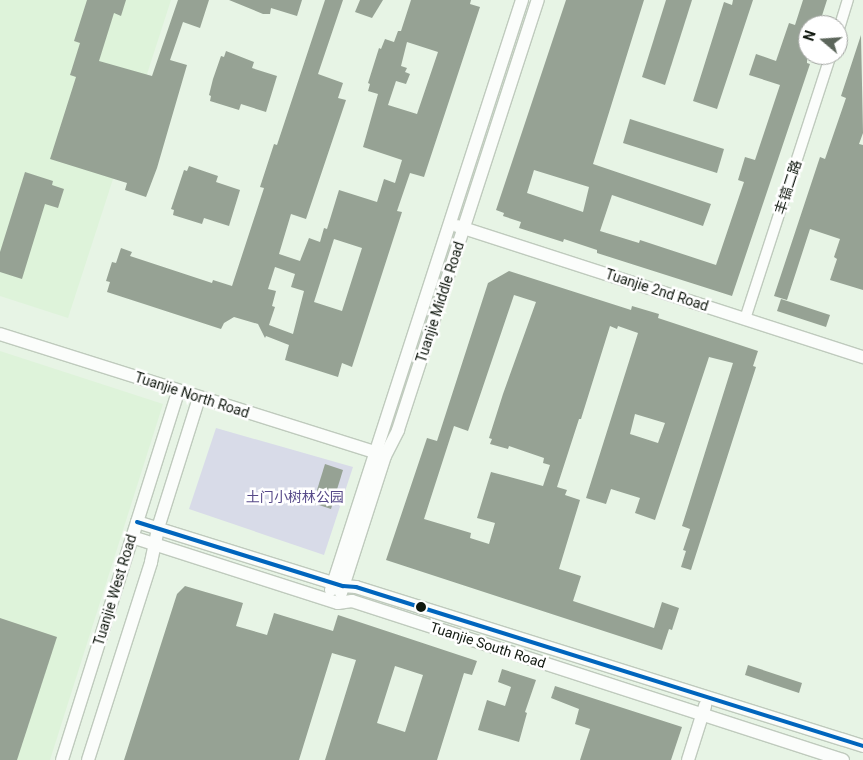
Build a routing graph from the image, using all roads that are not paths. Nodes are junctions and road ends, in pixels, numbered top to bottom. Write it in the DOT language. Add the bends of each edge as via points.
graph roads {
  1 [pos="522,0"];
  2 [pos="538,0"];
  3 [pos="848,0"];
  4 [pos="843,15"];
  5 [pos="828,65"];
  6 [pos="450,223"];
  7 [pos="464,228"];
  8 [pos="745,319"];
  9 [pos="0,334"];
  10 [pos="863,357"];
  11 [pos="178,391"];
  12 [pos="199,398"];
  13 [pos="380,454"];
  14 [pos="137,522"];
  15 [pos="158,528"];
  16 [pos="132,536"];
  17 [pos="156,544"];
  18 [pos="338,585"];
  19 [pos="333,601"];
  20 [pos="708,697"];
  21 [pos="702,715"];
  22 [pos="863,746"];
  23 [pos="62,760"];
  24 [pos="88,760"];
  25 [pos="688,760"];
  26 [pos="842,760"];
  1 -- 6 [label="street, Tuanjie Middle Road"];
  2 -- 7 [label="street, Tuanjie Middle Road"];
  3 -- 4 [label="street"];
  5 -- 8 [label="street, 丰镐二路"];
  6 -- 7 [label="street, Tuanjie 2nd Road"];
  6 -- 13 [label="street, Tuanjie Middle Road"];
  7 -- 8 [label="street, Tuanjie 2nd Road"];
  7 -- 13 [label="street, Tuanjie Middle Road" via="398,430"];
  8 -- 10 [label="street, Tuanjie 2nd Road"];
  9 -- 11 [label="street, Tuanjie North Road"];
  11 -- 12 [label="street, Tuanjie North Road"];
  11 -- 14 [label="street, Tuanjie West Road"];
  12 -- 13 [label="street, Tuanjie North Road"];
  12 -- 15 [label="street, Tuanjie West Road"];
  13 -- 18 [label="street, Tuanjie Middle Road"];
  14 -- 15 [label="street, Tuanjie South Road"];
  14 -- 16 [label="street, Tuanjie West Road"];
  15 -- 17 [label="street, Tuanjie West Road"];
  15 -- 18 [label="street, Tuanjie South Road"];
  16 -- 17 [label="street, Tuanjie South Road"];
  16 -- 23 [label="street, Tuanjie West Road"];
  17 -- 19 [label="street, Tuanjie South Road"];
  17 -- 24 [label="street, Tuanjie West Road"];
  18 -- 19 [label="street, Tuanjie Middle Road"];
  18 -- 20 [label="street, Tuanjie South Road" via="356,587"];
  19 -- 21 [label="street, Tuanjie South Road" via="352,601"];
  20 -- 21 [label="street"];
  20 -- 22 [label="street, Tuanjie South Road"];
  21 -- 25 [label="street"];
  21 -- 26 [label="street, Tuanjie South Road"];
}
